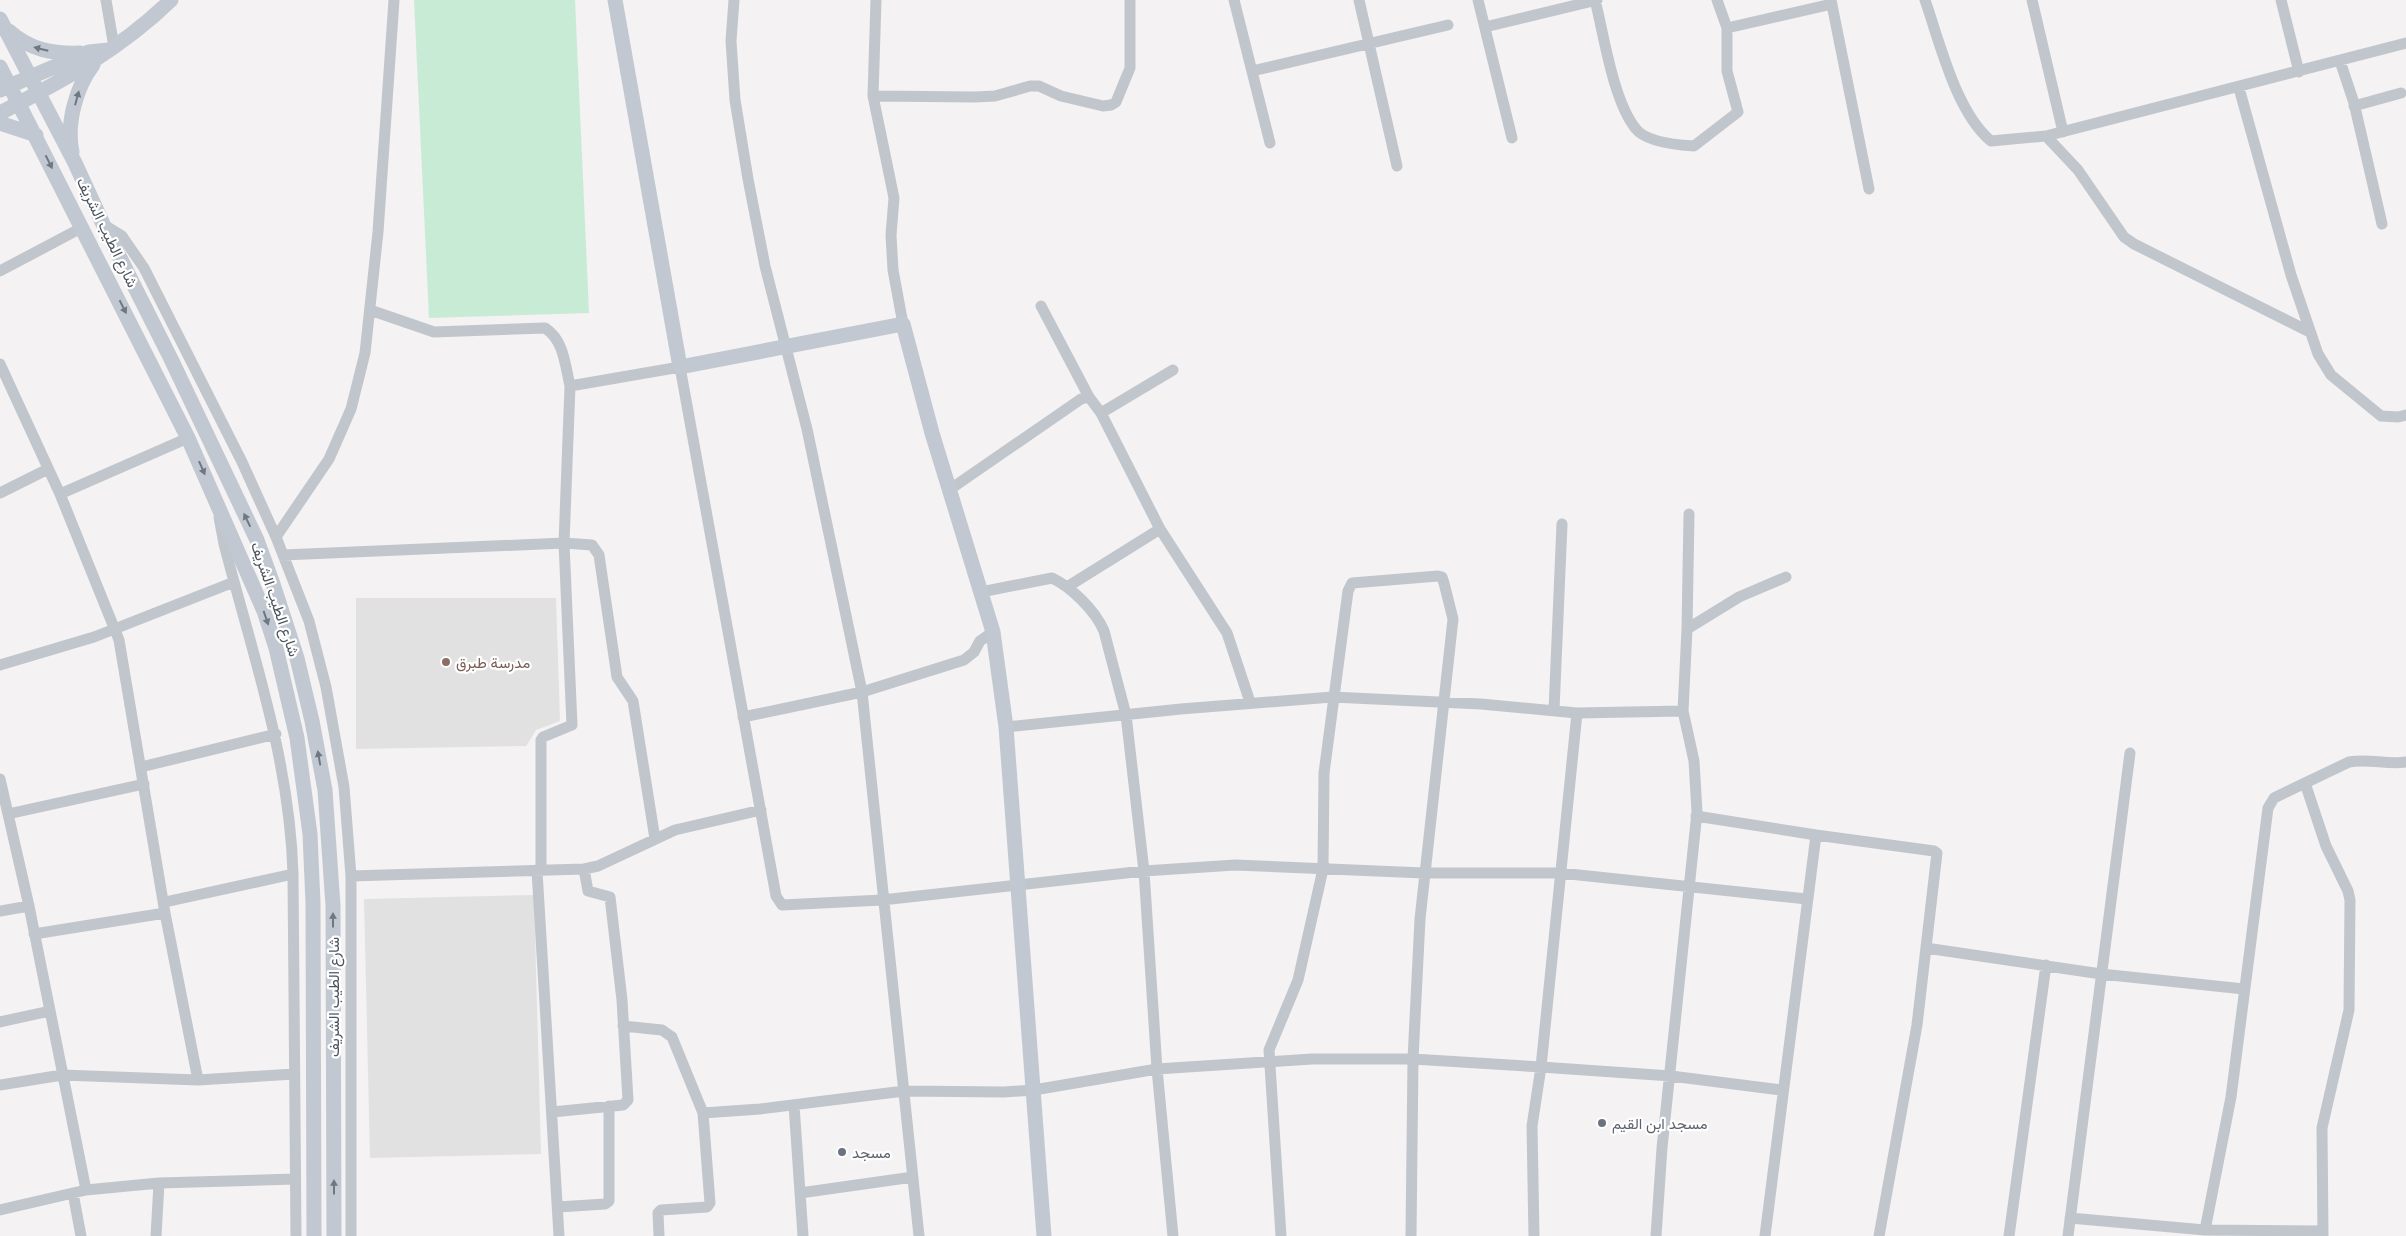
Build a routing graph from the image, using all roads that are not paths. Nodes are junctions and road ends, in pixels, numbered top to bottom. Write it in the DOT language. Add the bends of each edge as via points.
graph roads {
  1 [pos="106,0"];
  2 [pos="171,0"];
  3 [pos="394,0"];
  4 [pos="615,0"];
  5 [pos="734,0"];
  6 [pos="876,0"];
  7 [pos="1130,0"];
  8 [pos="1234,0"];
  9 [pos="1359,0"];
  10 [pos="1478,0"];
  11 [pos="1596,0"];
  12 [pos="1718,0"];
  13 [pos="1925,0"];
  14 [pos="2032,0"];
  15 [pos="2281,0"];
  16 [pos="1832,2"];
  17 [pos="1,21"];
  18 [pos="1448,25"];
  19 [pos="1485,26"];
  20 [pos="1727,28"];
  21 [pos="1368,43"];
  22 [pos="2406,43"];
  23 [pos="111,48"];
  24 [pos="92,57"];
  25 [pos="2340,61"];
  26 [pos="0,67"];
  27 [pos="1252,71"];
  28 [pos="2298,72"];
  29 [pos="30,76"];
  30 [pos="5,87"];
  31 [pos="2239,88"];
  32 [pos="39,93"];
  33 [pos="2401,93"];
  34 [pos="873,96"];
  35 [pos="19,103"];
  36 [pos="2354,106"];
  37 [pos="0,113"];
  38 [pos="0,124"];
  39 [pos="2064,132"];
  40 [pos="36,135"];
  41 [pos="2046,136"];
  42 [pos="1512,138"];
  43 [pos="1270,143"];
  44 [pos="75,163"];
  45 [pos="1397,166"];
  46 [pos="1869,189"];
  47 [pos="103,224"];
  48 [pos="2382,224"];
  49 [pos="83,227"];
  50 [pos="0,270"];
  51 [pos="1041,306"];
  52 [pos="370,310"];
  53 [pos="903,324"];
  54 [pos="2310,332"];
  55 [pos="787,348"];
  56 [pos="0,364"];
  57 [pos="680,367"];
  58 [pos="1173,370"];
  59 [pos="570,386"];
  60 [pos="1089,397"];
  61 [pos="1101,413"];
  62 [pos="2406,415"];
  63 [pos="188,438"];
  64 [pos="48,469"];
  65 [pos="949,490"];
  66 [pos="0,493"];
  67 [pos="60,494"];
  68 [pos="217,500"];
  69 [pos="1689,514"];
  70 [pos="1562,524"];
  71 [pos="1160,529"];
  72 [pos="276,537"];
  73 [pos="564,543"];
  74 [pos="283,555"];
  75 [pos="1786,577"];
  76 [pos="234,582"];
  77 [pos="1067,587"];
  78 [pos="981,592"];
  79 [pos="115,628"];
  80 [pos="1687,629"];
  81 [pos="993,632"];
  82 [pos="0,664"];
  83 [pos="862,692"];
  84 [pos="1332,697"];
  85 [pos="1250,702"];
  86 [pos="1444,703"];
  87 [pos="1554,710"];
  88 [pos="1683,711"];
  89 [pos="1577,713"];
  90 [pos="1126,715"];
  91 [pos="743,717"];
  92 [pos="1006,727"];
  93 [pos="276,734"];
  94 [pos="2130,753"];
  95 [pos="2406,762"];
  96 [pos="141,767"];
  97 [pos="0,779"];
  98 [pos="2305,783"];
  99 [pos="144,784"];
  100 [pos="761,810"];
  101 [pos="1696,816"];
  102 [pos="6,819"];
  103 [pos="1816,835"];
  104 [pos="655,839"];
  105 [pos="584,869"];
  106 [pos="1323,869"];
  107 [pos="539,870"];
  108 [pos="1144,871"];
  109 [pos="1424,873"];
  110 [pos="1560,873"];
  111 [pos="293,874"];
  112 [pos="351,876"];
  113 [pos="1019,884"];
  114 [pos="1688,886"];
  115 [pos="1807,899"];
  116 [pos="882,900"];
  117 [pos="29,906"];
  118 [pos="165,908"];
  119 [pos="0,912"];
  120 [pos="34,934"];
  121 [pos="1926,948"];
  122 [pos="2046,965"];
  123 [pos="2101,974"];
  124 [pos="2244,989"];
  125 [pos="50,1011"];
  126 [pos="0,1022"];
  127 [pos="623,1026"];
  128 [pos="1412,1060"];
  129 [pos="1268,1062"];
  130 [pos="1541,1067"];
  131 [pos="1157,1069"];
  132 [pos="294,1074"];
  133 [pos="62,1075"];
  134 [pos="1671,1076"];
  135 [pos="198,1080"];
  136 [pos="0,1085"];
  137 [pos="1034,1090"];
  138 [pos="1782,1090"];
  139 [pos="904,1091"];
  140 [pos="794,1105"];
  141 [pos="609,1106"];
  142 [pos="552,1112"];
  143 [pos="703,1113"];
  144 [pos="913,1177"];
  145 [pos="295,1179"];
  146 [pos="159,1183"];
  147 [pos="86,1190"];
  148 [pos="72,1193"];
  149 [pos="800,1193"];
  150 [pos="558,1207"];
  151 [pos="0,1210"];
  152 [pos="2070,1218"];
  153 [pos="2205,1230"];
  154 [pos="2323,1234"];
  155 [pos="81,1236"];
  156 [pos="156,1236"];
  157 [pos="296,1236"];
  158 [pos="314,1236"];
  159 [pos="334,1236"];
  160 [pos="351,1236"];
  161 [pos="559,1236"];
  162 [pos="659,1236"];
  163 [pos="803,1236"];
  164 [pos="918,1236"];
  165 [pos="1044,1236"];
  166 [pos="1173,1236"];
  167 [pos="1281,1236"];
  168 [pos="1411,1236"];
  169 [pos="1534,1236"];
  170 [pos="1656,1236"];
  171 [pos="1764,1236"];
  172 [pos="1878,1236"];
  173 [pos="2010,1236"];
  174 [pos="2068,1236"];
  1 -- 23 [label="street"];
  2 -- 23 [label="main road" via="147,24"];
  3 -- 52 [label="street"];
  4 -- 57 [label="main road"];
  5 -- 55 [label="street" via="731,41 735,100 765,266"];
  6 -- 34 [label="street"];
  7 -- 34 [label="street" via="1130,68 1116,102 1110,105 1062,96 1040,86 981,97"];
  8 -- 27 [label="street"];
  9 -- 21 [label="street"];
  10 -- 19 [label="street"];
  11 -- 19 [label="street"];
  11 -- 20 [label="street" via="1612,71 1624,106 1636,129 1652,138 1694,146 1737,113 1727,71"];
  12 -- 20 [label="street"];
  13 -- 41 [label="street" via="1953,82 1978,131 1991,141"];
  14 -- 39 [label="street"];
  15 -- 28 [label="street"];
  16 -- 20 [label="street"];
  16 -- 46 [label="street"];
  24 -- 17 [label="main road, one-way" via="40,50 17,38"];
  17 -- 29 [label="main road, شارع الطيب الشريف"];
  18 -- 21 [label="street"];
  19 -- 42 [label="street"];
  21 -- 27 [label="street"];
  21 -- 45 [label="street"];
  22 -- 25 [label="street"];
  23 -- 24 [label="main road"];
  24 -- 29 [label="main road"];
  24 -- 32 [label="main road"];
  44 -- 24 [label="main road, one-way" via="70,136 73,113"];
  25 -- 28 [label="street"];
  25 -- 36 [label="street"];
  26 -- 30 [label="main road, شارع الطيب الشريف"];
  27 -- 43 [label="street"];
  28 -- 31 [label="street"];
  29 -- 30 [label="main road"];
  29 -- 32 [label="main road, شارع الطيب الشريف"];
  30 -- 35 [label="main road, شارع الطيب الشريف"];
  31 -- 39 [label="street"];
  31 -- 54 [label="street"];
  32 -- 35 [label="main road"];
  32 -- 44 [label="main road, شارع الطيب الشريف"];
  33 -- 36 [label="street"];
  34 -- 53 [label="street" via="894,198 893,270"];
  35 -- 37 [label="main road"];
  35 -- 40 [label="main road, شارع الطيب الشريف"];
  36 -- 48 [label="street"];
  38 -- 40 [label="main road"];
  39 -- 41 [label="street"];
  40 -- 49 [label="main road, شارع الطيب الشريف, one-way"];
  41 -- 54 [label="street" via="2078,170 2124,236 2134,244"];
  44 -- 47 [label="main road, شارع الطيب الشريف"];
  47 -- 72 [label="street" via="122,236 144,268 242,462"];
  159 -- 47 [label="main road, شارع الطيب الشريف, one-way" via="333,906 325,790 312,721 284,617 257,540"];
  49 -- 50 [label="street"];
  49 -- 63 [label="main road, شارع الطيب الشريف, one-way"];
  51 -- 60 [label="street"];
  52 -- 59 [label="street" via="434,332 544,328 559,342"];
  52 -- 72 [label="street" via="365,353 351,409 329,459"];
  53 -- 55 [label="main road"];
  53 -- 65 [label="main road"];
  54 -- 62 [label="street" via="2331,375 2381,416 2398,418"];
  55 -- 57 [label="main road"];
  55 -- 83 [label="street"];
  56 -- 64 [label="street"];
  57 -- 59 [label="street"];
  57 -- 91 [label="street"];
  58 -- 61 [label="street"];
  59 -- 73 [label="street"];
  60 -- 61 [label="street"];
  60 -- 65 [label="street" via="1081,399"];
  61 -- 71 [label="street"];
  63 -- 67 [label="street"];
  63 -- 68 [label="main road, شارع الطيب الشريف, one-way"];
  64 -- 66 [label="street"];
  64 -- 67 [label="street"];
  65 -- 78 [label="main road"];
  67 -- 79 [label="street"];
  68 -- 76 [label="street"];
  68 -- 158 [label="main road, شارع الطيب الشريف, one-way" via="264,611 276,648 305,787 313,903"];
  69 -- 80 [label="street"];
  70 -- 87 [label="street"];
  71 -- 77 [label="street"];
  71 -- 85 [label="street" via="1227,633"];
  72 -- 74 [label="street"];
  73 -- 74 [label="street"];
  73 -- 104 [label="street" via="592,544 597,549 616,676 633,701"];
  73 -- 107 [label="street" via="572,725 541,740"];
  74 -- 112 [label="street" via="308,621 333,716 344,787"];
  75 -- 80 [label="street" via="1739,597"];
  76 -- 79 [label="street"];
  76 -- 93 [label="street"];
  77 -- 78 [label="street" via="1049,578"];
  77 -- 90 [label="street" via="1101,624"];
  78 -- 81 [label="main road"];
  79 -- 82 [label="street" via="70,645"];
  79 -- 96 [label="street"];
  80 -- 88 [label="street"];
  81 -- 83 [label="street" via="980,641 964,660"];
  81 -- 92 [label="main road"];
  83 -- 91 [label="street"];
  83 -- 116 [label="street"];
  84 -- 85 [label="street"];
  84 -- 86 [label="street"];
  84 -- 86 [label="street" via="1350,584 1438,576 1442,577 1453,615"];
  84 -- 106 [label="street" via="1323,778"];
  85 -- 90 [label="street"];
  86 -- 87 [label="street"];
  86 -- 109 [label="street"];
  87 -- 89 [label="street"];
  88 -- 89 [label="street"];
  88 -- 101 [label="street" via="1694,761"];
  89 -- 110 [label="street"];
  90 -- 92 [label="street"];
  90 -- 108 [label="street"];
  91 -- 100 [label="street"];
  92 -- 113 [label="main road"];
  93 -- 96 [label="street"];
  93 -- 111 [label="street" via="291,823"];
  94 -- 123 [label="street"];
  95 -- 98 [label="street" via="2388,764 2357,760"];
  96 -- 99 [label="street"];
  97 -- 102 [label="street"];
  98 -- 124 [label="street" via="2274,798 2268,808"];
  98 -- 154 [label="street" via="2326,846 2350,900 2349,1010 2322,1128"];
  99 -- 102 [label="street"];
  99 -- 118 [label="street"];
  100 -- 104 [label="street" via="675,830"];
  100 -- 116 [label="street" via="776,896 782,905"];
  101 -- 103 [label="street"];
  101 -- 114 [label="street"];
  102 -- 117 [label="street"];
  103 -- 115 [label="street"];
  103 -- 121 [label="street" via="1936,852"];
  104 -- 105 [label="street"];
  105 -- 107 [label="street"];
  105 -- 127 [label="street" via="588,891 610,898"];
  106 -- 108 [label="street" via="1235,866"];
  106 -- 109 [label="street"];
  106 -- 129 [label="street" via="1298,980 1272,1040"];
  107 -- 112 [label="street"];
  107 -- 142 [label="street"];
  108 -- 113 [label="street"];
  108 -- 131 [label="street"];
  109 -- 110 [label="street"];
  109 -- 128 [label="street"];
  110 -- 114 [label="street"];
  110 -- 130 [label="street"];
  111 -- 118 [label="street"];
  111 -- 132 [label="street"];
  112 -- 160 [label="street"];
  113 -- 116 [label="street"];
  113 -- 137 [label="main road"];
  114 -- 115 [label="street"];
  114 -- 134 [label="street"];
  115 -- 138 [label="street"];
  116 -- 139 [label="street"];
  117 -- 119 [label="street"];
  117 -- 120 [label="street"];
  118 -- 120 [label="street"];
  118 -- 135 [label="street"];
  120 -- 125 [label="street"];
  121 -- 122 [label="street"];
  121 -- 172 [label="street" via="1917,1025"];
  122 -- 123 [label="street"];
  122 -- 173 [label="street"];
  123 -- 124 [label="street"];
  123 -- 152 [label="street"];
  124 -- 153 [label="street" via="2231,1097"];
  125 -- 126 [label="street"];
  125 -- 133 [label="street"];
  127 -- 141 [label="street" via="628,1100 623,1105"];
  127 -- 143 [label="street" via="662,1030 672,1036"];
  128 -- 129 [label="street"];
  128 -- 130 [label="street"];
  128 -- 168 [label="street"];
  129 -- 131 [label="street"];
  129 -- 167 [label="street"];
  130 -- 134 [label="street"];
  130 -- 169 [label="street" via="1532,1126"];
  131 -- 137 [label="street"];
  131 -- 166 [label="street"];
  132 -- 135 [label="street"];
  132 -- 145 [label="street"];
  133 -- 135 [label="street"];
  133 -- 136 [label="street"];
  133 -- 147 [label="street"];
  134 -- 138 [label="street"];
  134 -- 170 [label="street"];
  137 -- 139 [label="street"];
  137 -- 165 [label="main road"];
  138 -- 171 [label="street"];
  139 -- 140 [label="street"];
  139 -- 144 [label="street"];
  140 -- 143 [label="street"];
  140 -- 149 [label="street"];
  141 -- 142 [label="street"];
  141 -- 150 [label="street" via="609,1201 605,1204"];
  142 -- 150 [label="street"];
  143 -- 162 [label="street" via="710,1205 661,1210 658,1213"];
  144 -- 149 [label="street"];
  144 -- 164 [label="street"];
  145 -- 146 [label="street"];
  145 -- 157 [label="street"];
  146 -- 147 [label="street"];
  146 -- 156 [label="street"];
  147 -- 148 [label="street"];
  148 -- 151 [label="street"];
  148 -- 155 [label="street"];
  149 -- 163 [label="street"];
  150 -- 161 [label="street"];
  152 -- 153 [label="street"];
  152 -- 174 [label="street"];
  153 -- 154 [label="street"];
}
